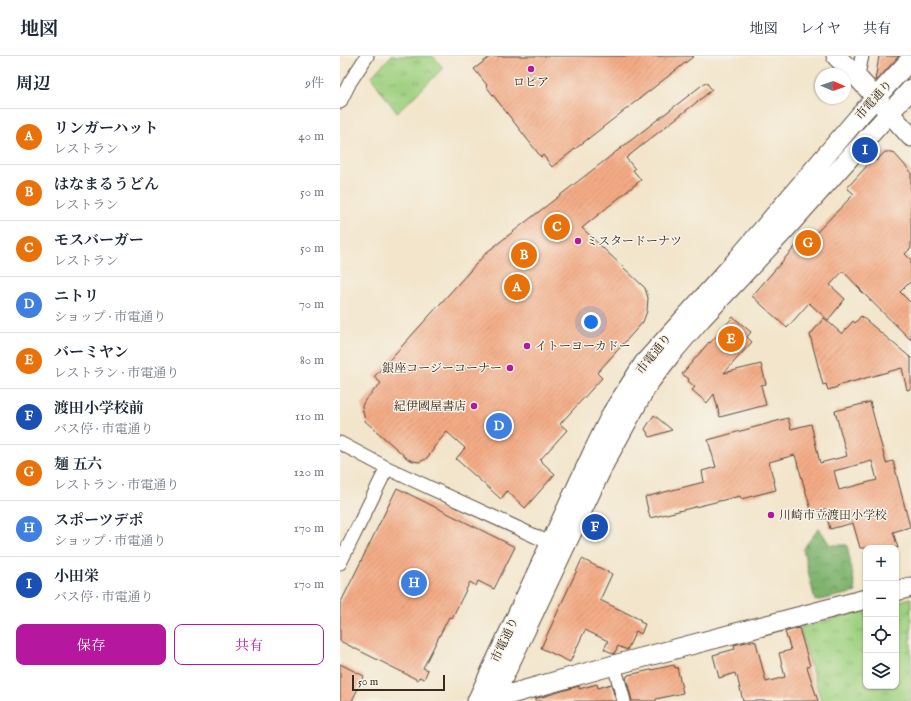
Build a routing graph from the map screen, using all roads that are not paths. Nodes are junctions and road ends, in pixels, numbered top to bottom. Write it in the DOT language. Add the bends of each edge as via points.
graph roads {
  1 [pos="367,56"];
  2 [pos="836,56"];
  3 [pos="862,56"];
  4 [pos="911,59"];
  5 [pos="857,77"];
  6 [pos="881,92"];
  7 [pos="340,102"];
  8 [pos="903,103"];
  9 [pos="911,137"];
  10 [pos="340,444"];
  11 [pos="386,468"];
  12 [pos="550,543"];
  13 [pos="340,563"];
  14 [pos="911,587"];
  15 [pos="899,590"];
  16 [pos="863,600"];
  17 [pos="614,665"];
  18 [pos="524,696"];
  19 [pos="487,700"];
  20 [pos="624,701"];
  1 -- 7 [label="street"];
  2 -- 5 [label="street"];
  3 -- 5 [label="street"];
  4 -- 6 [label="street, 市電通り"];
  5 -- 6 [label="street"];
  6 -- 8 [label="street"];
  6 -- 12 [label="street, 市電通り" via="644,363 612,413"];
  8 -- 9 [label="street"];
  8 -- 19 [label="street, 市電通り" via="702,318 648,384 605,462"];
  10 -- 11 [label="street"];
  11 -- 12 [label="street"];
  11 -- 13 [label="street"];
  12 -- 19 [label="street, 市電通り"];
  14 -- 15 [label="street"];
  16 -- 17 [label="street"];
  17 -- 18 [label="street"];
  17 -- 20 [label="street"];
  18 -- 19 [label="street"];
}
